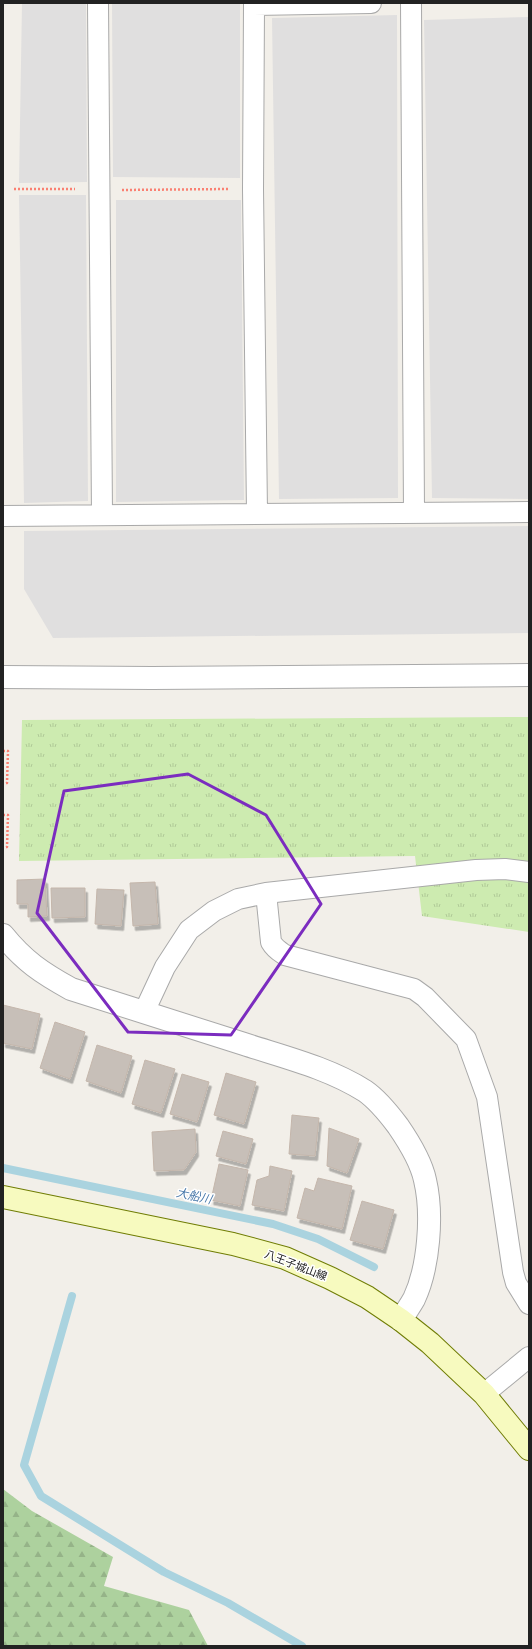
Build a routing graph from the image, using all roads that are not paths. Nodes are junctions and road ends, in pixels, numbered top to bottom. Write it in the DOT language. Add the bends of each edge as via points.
graph roads {
  1 [pos="98,3"];
  2 [pos="371,3"];
  3 [pos="411,3"];
  4 [pos="254,4"];
  5 [pos="414,512"];
  6 [pos="529,512"];
  7 [pos="257,513"];
  8 [pos="102,515"];
  9 [pos="3,516"];
  10 [pos="529,675"];
  11 [pos="3,677"];
  12 [pos="529,872"];
  13 [pos="266,893"];
  14 [pos="3,935"];
  15 [pos="144,1012"];
  16 [pos="3,1197"];
  17 [pos="529,1304"];
  18 [pos="401,1320"];
  19 [pos="529,1357"];
  20 [pos="484,1394"];
  21 [pos="529,1450"];
  1 -- 8 [label="street"];
  2 -- 4 [label="street"];
  3 -- 5 [label="street"];
  4 -- 7 [label="street" via="253,190"];
  5 -- 6 [label="street"];
  5 -- 7 [label="street"];
  7 -- 8 [label="street"];
  8 -- 9 [label="street"];
  10 -- 11 [label="street"];
  12 -- 13 [label="street" via="505,869 476,870"];
  13 -- 15 [label="street" via="238,898 214,911 189,930 165,967"];
  13 -- 17 [label="street" via="271,942 274,948 285,955 414,989 466,1039 487,1097 512,1272"];
  14 -- 15 [label="street" via="28,963 49,977 71,989"];
  15 -- 18 [label="street" via="332,1074 366,1092 390,1114 407,1138 425,1180 428,1207 428,1235 421,1279 413,1300"];
  16 -- 18 [label="main road, 八王子城山線" via="233,1244 285,1258 367,1297"];
  18 -- 20 [label="main road, 八王子城山線" via="435,1347"];
  19 -- 20 [label="street"];
  20 -- 21 [label="main road, 八王子城山線"];
}
